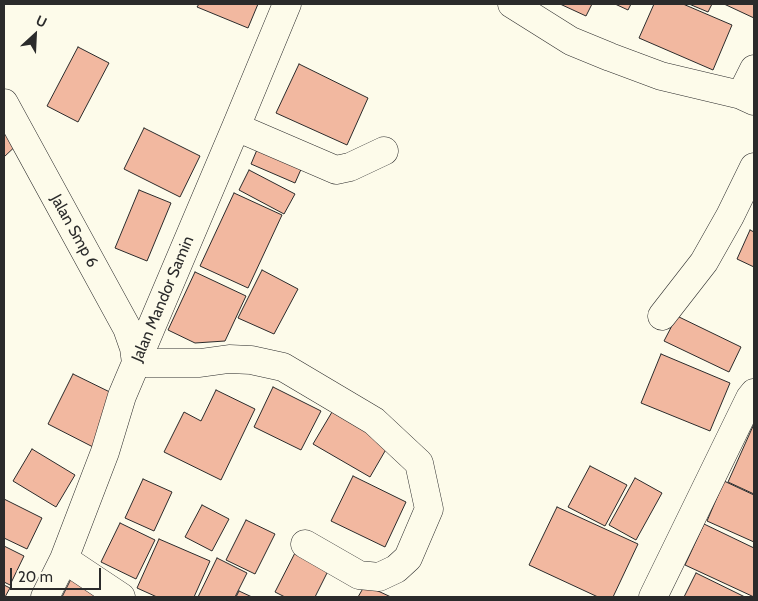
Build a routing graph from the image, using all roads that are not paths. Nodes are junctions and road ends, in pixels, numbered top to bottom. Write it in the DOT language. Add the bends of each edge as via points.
graph roads {
  1 [pos="287,4"];
  2 [pos="512,4"];
  3 [pos="754,69"];
  4 [pos="748,98"];
  5 [pos="4,103"];
  6 [pos="236,127"];
  7 [pos="384,151"];
  8 [pos="754,168"];
  9 [pos="662,316"];
  10 [pos="136,363"];
  11 [pos="754,394"];
  12 [pos="305,544"];
  13 [pos="64,559"];
  14 [pos="45,597"];
  15 [pos="121,597"];
  16 [pos="653,597"];
  1 -- 6 [label="street, Jalan Mandor Samin"];
  2 -- 4 [label="street" via="571,41 610,57 661,76"];
  3 -- 4 [label="street"];
  5 -- 10 [label="street, Jalan Smp 6" via="127,328"];
  6 -- 7 [label="street" via="336,170"];
  6 -- 10 [label="street, Jalan Mandor Samin"];
  8 -- 9 [label="street" via="704,262"];
  10 -- 12 [label="street" via="200,363 228,359 283,367 374,421 419,463 428,509 408,558 396,569 379,577 359,575"];
  10 -- 13 [label="street, Jalan Mandor Samin"];
  11 -- 16 [label="street"];
  13 -- 14 [label="street, Jalan Mandor Samin"];
  13 -- 15 [label="street"];
}
